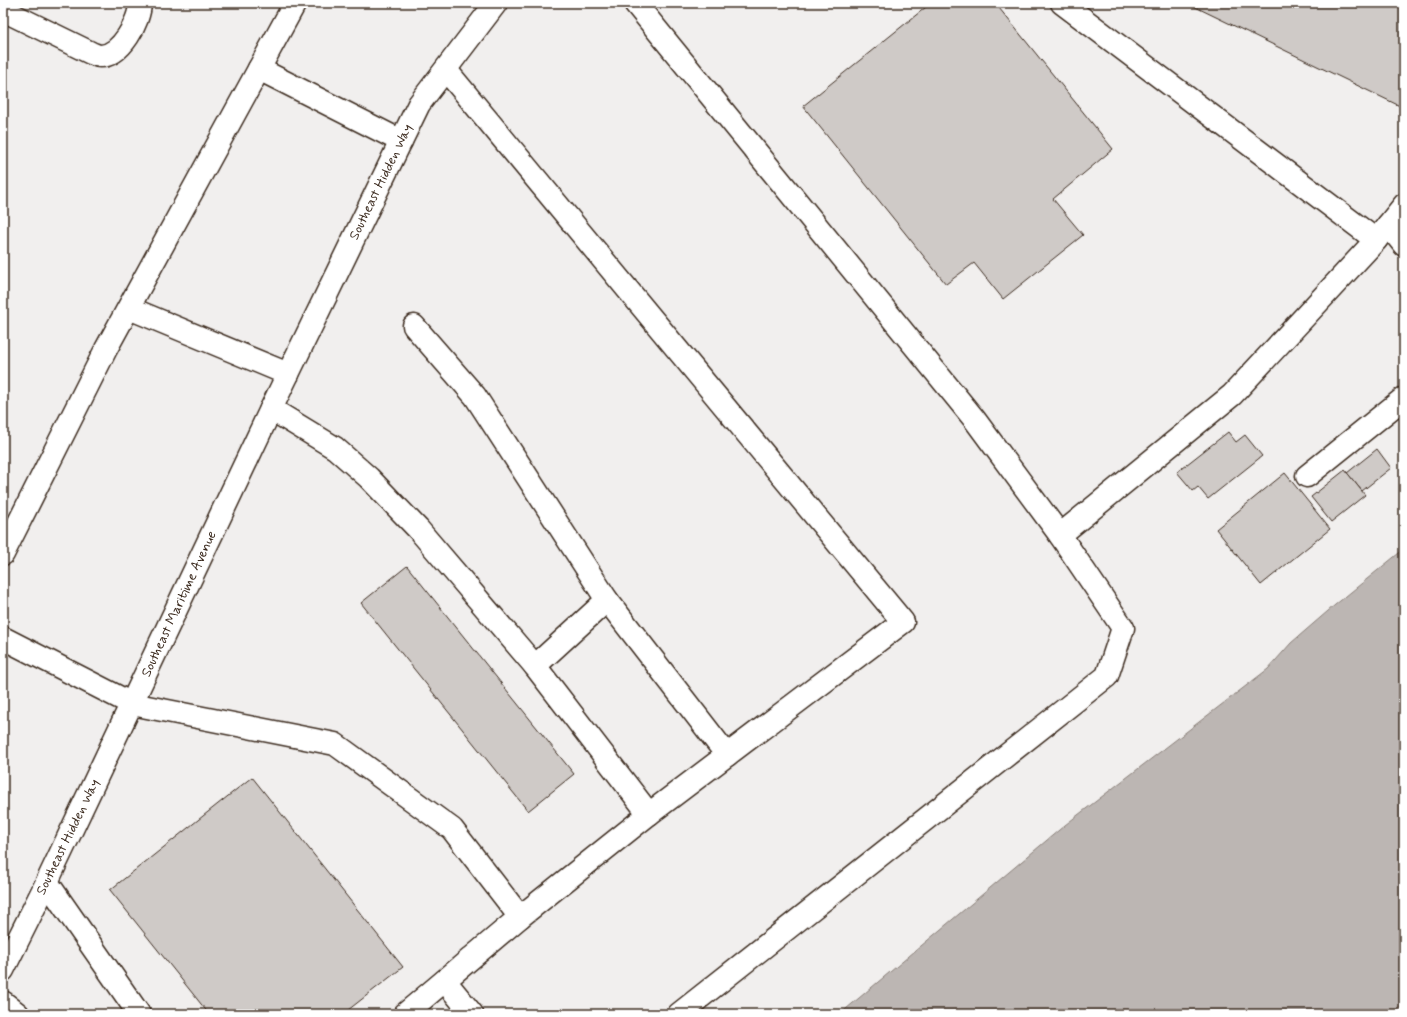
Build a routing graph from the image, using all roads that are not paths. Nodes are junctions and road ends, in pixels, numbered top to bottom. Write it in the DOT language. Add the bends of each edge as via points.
graph roads {
  1 [pos="140,3"];
  2 [pos="295,3"];
  3 [pos="496,3"];
  4 [pos="635,3"];
  5 [pos="1062,3"];
  6 [pos="3,10"];
  7 [pos="259,69"];
  8 [pos="446,70"];
  9 [pos="401,141"];
  10 [pos="1404,205"];
  11 [pos="1382,232"];
  12 [pos="1404,245"];
  13 [pos="129,308"];
  14 [pos="414,326"];
  15 [pos="288,374"];
  16 [pos="1404,398"];
  17 [pos="271,409"];
  18 [pos="1307,476"];
  19 [pos="1060,535"];
  20 [pos="3,554"];
  21 [pos="607,600"];
  22 [pos="3,638"];
  23 [pos="535,666"];
  24 [pos="132,704"];
  25 [pos="727,755"];
  26 [pos="649,814"];
  27 [pos="47,882"];
  28 [pos="520,917"];
  29 [pos="3,970"];
  30 [pos="445,981"];
  31 [pos="3,1002"];
  32 [pos="18,1014"];
  33 [pos="139,1014"];
  34 [pos="405,1014"];
  35 [pos="472,1014"];
  36 [pos="679,1014"];
  1 -- 6 [label="lane" via="140,11 130,34 113,52 100,56"];
  2 -- 7 [label="lane"];
  3 -- 8 [label="lane, Southeast Hidden Way"];
  4 -- 19 [label="lane" via="975,420"];
  5 -- 11 [label="lane"];
  7 -- 9 [label="lane"];
  7 -- 13 [label="lane"];
  8 -- 9 [label="lane, Southeast Hidden Way" via="419,104"];
  8 -- 25 [label="lane" via="903,622"];
  9 -- 15 [label="lane, Southeast Hidden Way"];
  10 -- 11 [label="lane"];
  11 -- 12 [label="lane"];
  11 -- 19 [label="lane" via="1232,394"];
  13 -- 15 [label="lane"];
  13 -- 20 [label="lane"];
  14 -- 21 [label="lane" via="475,396"];
  15 -- 17 [label="lane, Southeast Maritime Avenue"];
  16 -- 18 [label="lane"];
  17 -- 23 [label="lane" via="335,448 369,478 418,529"];
  17 -- 24 [label="lane, Southeast Maritime Avenue"];
  19 -- 36 [label="lane" via="1123,628 1107,676"];
  21 -- 23 [label="lane"];
  21 -- 25 [label="lane"];
  22 -- 24 [label="lane"];
  23 -- 26 [label="lane"];
  24 -- 27 [label="lane, Southeast Hidden Way"];
  24 -- 28 [label="lane" via="335,744 452,829"];
  25 -- 26 [label="lane"];
  26 -- 28 [label="lane"];
  27 -- 29 [label="lane, Southeast Hidden Way"];
  27 -- 33 [label="lane"];
  28 -- 30 [label="lane"];
  30 -- 34 [label="lane"];
  30 -- 35 [label="lane"];
  31 -- 32 [label="lane"];
}
